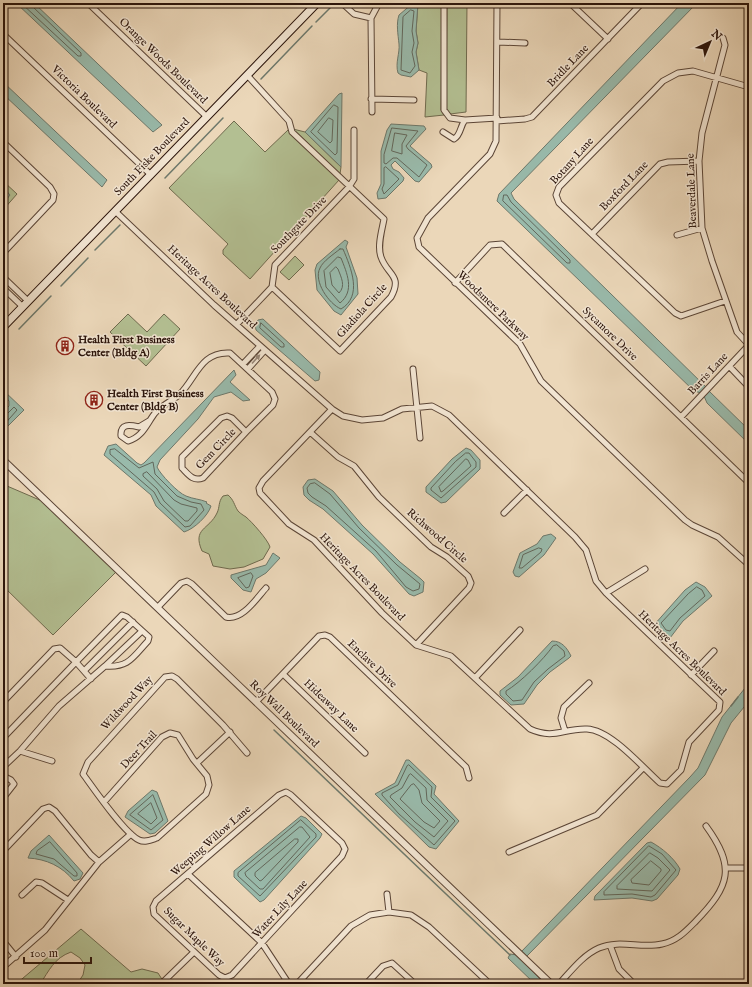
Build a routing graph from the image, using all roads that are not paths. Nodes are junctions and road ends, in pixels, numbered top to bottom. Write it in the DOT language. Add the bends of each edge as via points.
graph roads {
  1 [pos="88,3"];
  2 [pos="317,3"];
  3 [pos="342,3"];
  4 [pos="380,3"];
  5 [pos="444,3"];
  6 [pos="498,3"];
  7 [pos="570,3"];
  8 [pos="642,3"];
  9 [pos="371,18"];
  10 [pos="3,34"];
  11 [pos="723,38"];
  12 [pos="608,39"];
  13 [pos="498,42"];
  14 [pos="525,43"];
  15 [pos="247,75"];
  16 [pos="716,76"];
  17 [pos="749,87"];
  18 [pos="372,99"];
  19 [pos="414,100"];
  20 [pos="372,112"];
  21 [pos="207,117"];
  22 [pos="465,120"];
  23 [pos="497,120"];
  24 [pos="354,130"];
  25 [pos="443,132"];
  26 [pos="3,142"];
  27 [pos="699,161"];
  28 [pos="151,175"];
  29 [pos="350,186"];
  30 [pos="115,212"];
  31 [pos="702,228"];
  32 [pos="592,234"];
  33 [pos="677,235"];
  34 [pos="3,253"];
  35 [pos="3,277"];
  36 [pos="455,283"];
  37 [pos="272,287"];
  38 [pos="3,288"];
  39 [pos="725,301"];
  40 [pos="25,304"];
  41 [pos="237,324"];
  42 [pos="3,327"];
  43 [pos="749,345"];
  44 [pos="260,346"];
  45 [pos="265,350"];
  46 [pos="243,364"];
  47 [pos="729,366"];
  48 [pos="248,369"];
  49 [pos="412,369"];
  50 [pos="749,387"];
  51 [pos="416,407"];
  52 [pos="332,409"];
  53 [pos="681,417"];
  54 [pos="149,421"];
  55 [pos="246,432"];
  56 [pos="310,432"];
  57 [pos="420,438"];
  58 [pos="3,460"];
  59 [pos="749,483"];
  60 [pos="527,490"];
  61 [pos="504,513"];
  62 [pos="749,565"];
  63 [pos="645,569"];
  64 [pos="266,588"];
  65 [pos="606,593"];
  66 [pos="158,607"];
  67 [pos="133,622"];
  68 [pos="520,630"];
  69 [pos="142,631"];
  70 [pos="416,645"];
  71 [pos="714,651"];
  72 [pos="76,662"];
  73 [pos="105,666"];
  74 [pos="85,670"];
  75 [pos="283,674"];
  76 [pos="691,675"];
  77 [pos="475,678"];
  78 [pos="91,679"];
  79 [pos="589,683"];
  80 [pos="3,702"];
  81 [pos="256,702"];
  82 [pos="565,731"];
  83 [pos="230,732"];
  84 [pos="3,738"];
  85 [pos="20,751"];
  86 [pos="247,752"];
  87 [pos="365,753"];
  88 [pos="52,761"];
  89 [pos="197,763"];
  90 [pos="3,767"];
  91 [pos="643,768"];
  92 [pos="3,776"];
  93 [pos="469,778"];
  94 [pos="3,798"];
  95 [pos="104,802"];
  96 [pos="706,826"];
  97 [pos="131,834"];
  98 [pos="346,849"];
  99 [pos="3,851"];
  100 [pos="509,852"];
  101 [pos="99,862"];
  102 [pos="726,868"];
  103 [pos="746,868"];
  104 [pos="188,874"];
  105 [pos="387,894"];
  106 [pos="22,895"];
  107 [pos="68,900"];
  108 [pos="153,907"];
  109 [pos="389,912"];
  110 [pos="3,941"];
  111 [pos="262,943"];
  112 [pos="610,945"];
  113 [pos="194,952"];
  114 [pos="16,957"];
  115 [pos="3,967"];
  116 [pos="225,978"];
  117 [pos="163,982"];
  118 [pos="289,984"];
  119 [pos="297,984"];
  120 [pos="366,984"];
  121 [pos="415,984"];
  122 [pos="490,984"];
  123 [pos="551,984"];
  124 [pos="559,984"];
  125 [pos="634,984"];
  1 -- 21 [label="street, Orange Woods Boulevard"];
  2 -- 15 [label="main road, South Fiske Boulevard"];
  3 -- 9 [label="street" via="354,14"];
  4 -- 9 [label="street"];
  5 -- 22 [label="street" via="444,110 450,118"];
  6 -- 13 [label="street, Woodsmere Parkway"];
  7 -- 12 [label="street"];
  8 -- 12 [label="street, Bridle Lane"];
  9 -- 18 [label="street"];
  10 -- 28 [label="street, Victoria Boulevard"];
  11 -- 16 [label="street, Beaverdale Lane" via="725,46"];
  12 -- 23 [label="street, Bridle Lane" via="532,117"];
  13 -- 14 [label="street"];
  13 -- 23 [label="street, Woodsmere Parkway"];
  15 -- 21 [label="main road, South Fiske Boulevard"];
  15 -- 29 [label="street" via="289,121 292,132"];
  16 -- 17 [label="street, Botany Lane"];
  16 -- 27 [label="street, Beaverdale Lane" via="702,133"];
  16 -- 32 [label="street, Botany Lane" via="692,71 678,73 663,81 559,187 556,195 559,203"];
  18 -- 19 [label="street"];
  18 -- 20 [label="street"];
  21 -- 28 [label="main road, South Fiske Boulevard"];
  22 -- 23 [label="street, Bridle Lane"];
  22 -- 25 [label="street" via="457,138"];
  23 -- 36 [label="street, Woodsmere Parkway" via="496,141 490,154 428,218 417,238 419,247"];
  24 -- 29 [label="street" via="354,179"];
  26 -- 34 [label="street" via="54,194 53,200"];
  27 -- 31 [label="street, Beaverdale Lane"];
  27 -- 32 [label="street, Boxford Lane" via="660,164"];
  28 -- 30 [label="main road, South Fiske Boulevard"];
  29 -- 37 [label="street, Southgate Drive" via="275,265"];
  29 -- 37 [label="street, Gladiola Circle" via="384,219 380,238 381,257 395,278 396,288 391,297 340,351"];
  30 -- 40 [label="main road, South Fiske Boulevard"];
  30 -- 41 [label="street, Heritage Acres Boulevard"];
  31 -- 33 [label="street"];
  31 -- 39 [label="street, Beaverdale Lane"];
  32 -- 39 [label="street, Botany Lane" via="675,314 681,316"];
  35 -- 40 [label="street"];
  36 -- 53 [label="street, Sycamore Drive" via="490,245 502,244"];
  36 -- 62 [label="street, Woodsmere Parkway" via="520,344 541,381 685,520 718,537"];
  37 -- 41 [label="street"];
  38 -- 40 [label="street"];
  39 -- 43 [label="street, Beaverdale Lane" via="737,332"];
  40 -- 42 [label="main road, South Fiske Boulevard"];
  41 -- 44 [label="street, Heritage Acres Boulevard"];
  43 -- 47 [label="street, Barris Lane"];
  44 -- 45 [label="street, Heritage Acres Boulevard"];
  44 -- 46 [label="street"];
  48 -- 45 [label="street, one-way"];
  45 -- 52 [label="street, Heritage Acres Boulevard"];
  46 -- 48 [label="street, Gem Circle"];
  46 -- 54 [label="street, Gem Circle" via="230,353 210,357 199,366 184,390"];
  47 -- 50 [label="street"];
  47 -- 53 [label="street, Barris Lane"];
  48 -- 55 [label="street, Gem Circle" via="272,392 275,399 273,405"];
  49 -- 51 [label="street"];
  51 -- 52 [label="street, Heritage Acres Boulevard" via="402,409 383,418 362,420 343,416"];
  51 -- 57 [label="street"];
  51 -- 60 [label="street, Heritage Acres Boulevard" via="432,406 449,416"];
  52 -- 56 [label="street, Heritage Acres Boulevard"];
  53 -- 59 [label="street, Sycamore Drive"];
  54 -- 54 [label="street" via="139,436 132,440 126,441 121,436 124,426 130,424 139,427"];
  55 -- 55 [label="street, Gem Circle" via="203,478 193,479 182,468 182,457 221,418 232,418"];
  56 -- 70 [label="street, Heritage Acres Boulevard" via="263,481 259,488 260,493 289,524 314,540 382,613"];
  56 -- 70 [label="street, Richwood Circle" via="338,457 354,466 384,503 431,547 468,576 471,582 469,588"];
  58 -- 66 [label="street, Roy Wall Boulevard"];
  60 -- 61 [label="street"];
  60 -- 65 [label="street, Heritage Acres Boulevard" via="586,550 596,581"];
  63 -- 65 [label="street"];
  64 -- 66 [label="street" via="240,615 232,618 226,617 187,581 181,583"];
  65 -- 76 [label="street, Heritage Acres Boulevard"];
  66 -- 81 [label="street, Roy Wall Boulevard"];
  67 -- 69 [label="street"];
  67 -- 72 [label="street" via="122,615"];
  67 -- 74 [label="street"];
  68 -- 77 [label="street"];
  69 -- 73 [label="street"];
  69 -- 73 [label="street" via="149,638 148,641 126,664 118,667"];
  70 -- 77 [label="street, Heritage Acres Boulevard" via="451,656"];
  71 -- 76 [label="street"];
  72 -- 74 [label="street"];
  72 -- 80 [label="street" via="60,648 54,649"];
  72 -- 84 [label="street"];
  73 -- 78 [label="street"];
  74 -- 78 [label="street"];
  75 -- 81 [label="street, Enclave Drive"];
  75 -- 87 [label="street, Hideaway Lane"];
  75 -- 93 [label="street, Enclave Drive" via="319,636 330,637 466,767"];
  76 -- 91 [label="street, Heritage Acres Boulevard" via="720,702 720,710 689,742 681,770 674,780 667,784 660,783"];
  77 -- 82 [label="street, Heritage Acres Boulevard" via="530,729 551,735"];
  78 -- 85 [label="street" via="59,706"];
  79 -- 82 [label="street" via="564,707 561,718"];
  81 -- 123 [label="street, Roy Wall Boulevard"];
  82 -- 91 [label="street, Heritage Acres Boulevard" via="599,731 612,739"];
  83 -- 86 [label="street, Wildwood Way"];
  83 -- 89 [label="street"];
  83 -- 95 [label="street, Wildwood Way" via="177,679 172,676 165,677 124,720 84,768 83,774"];
  85 -- 88 [label="street"];
  85 -- 90 [label="street"];
  89 -- 95 [label="street, Deer Trail" via="178,735 170,733 162,737"];
  89 -- 97 [label="street, Deer Trail" via="207,776 209,785 206,794 157,838 140,840"];
  91 -- 100 [label="street" via="597,815"];
  92 -- 94 [label="street" via="14,784"];
  95 -- 97 [label="street, Wildwood Way"];
  96 -- 102 [label="street" via="718,843"];
  97 -- 101 [label="street"];
  98 -- 104 [label="street, Weeping Willow Lane" via="286,792 279,795"];
  98 -- 111 [label="street, Water Lily Lane"];
  99 -- 101 [label="street" via="43,809 49,807"];
  101 -- 107 [label="street"];
  102 -- 103 [label="street"];
  102 -- 112 [label="street" via="720,894 681,937 662,945"];
  104 -- 108 [label="street, Weeping Willow Lane" via="156,901"];
  104 -- 111 [label="street"];
  105 -- 109 [label="street"];
  106 -- 107 [label="street" via="36,882 42,883"];
  107 -- 114 [label="street" via="45,930"];
  108 -- 113 [label="street, Sugar Maple Way" via="154,914"];
  109 -- 119 [label="street" via="370,915 351,926"];
  109 -- 122 [label="street" via="412,915 429,927"];
  110 -- 114 [label="street"];
  111 -- 116 [label="street, Water Lily Lane" via="232,975"];
  111 -- 118 [label="street"];
  112 -- 124 [label="street" via="588,954"];
  112 -- 125 [label="street" via="618,969"];
  113 -- 116 [label="street, Sugar Maple Way"];
  113 -- 117 [label="street"];
  114 -- 115 [label="street"];
  120 -- 121 [label="street" via="383,966 390,963 395,964"];
}
